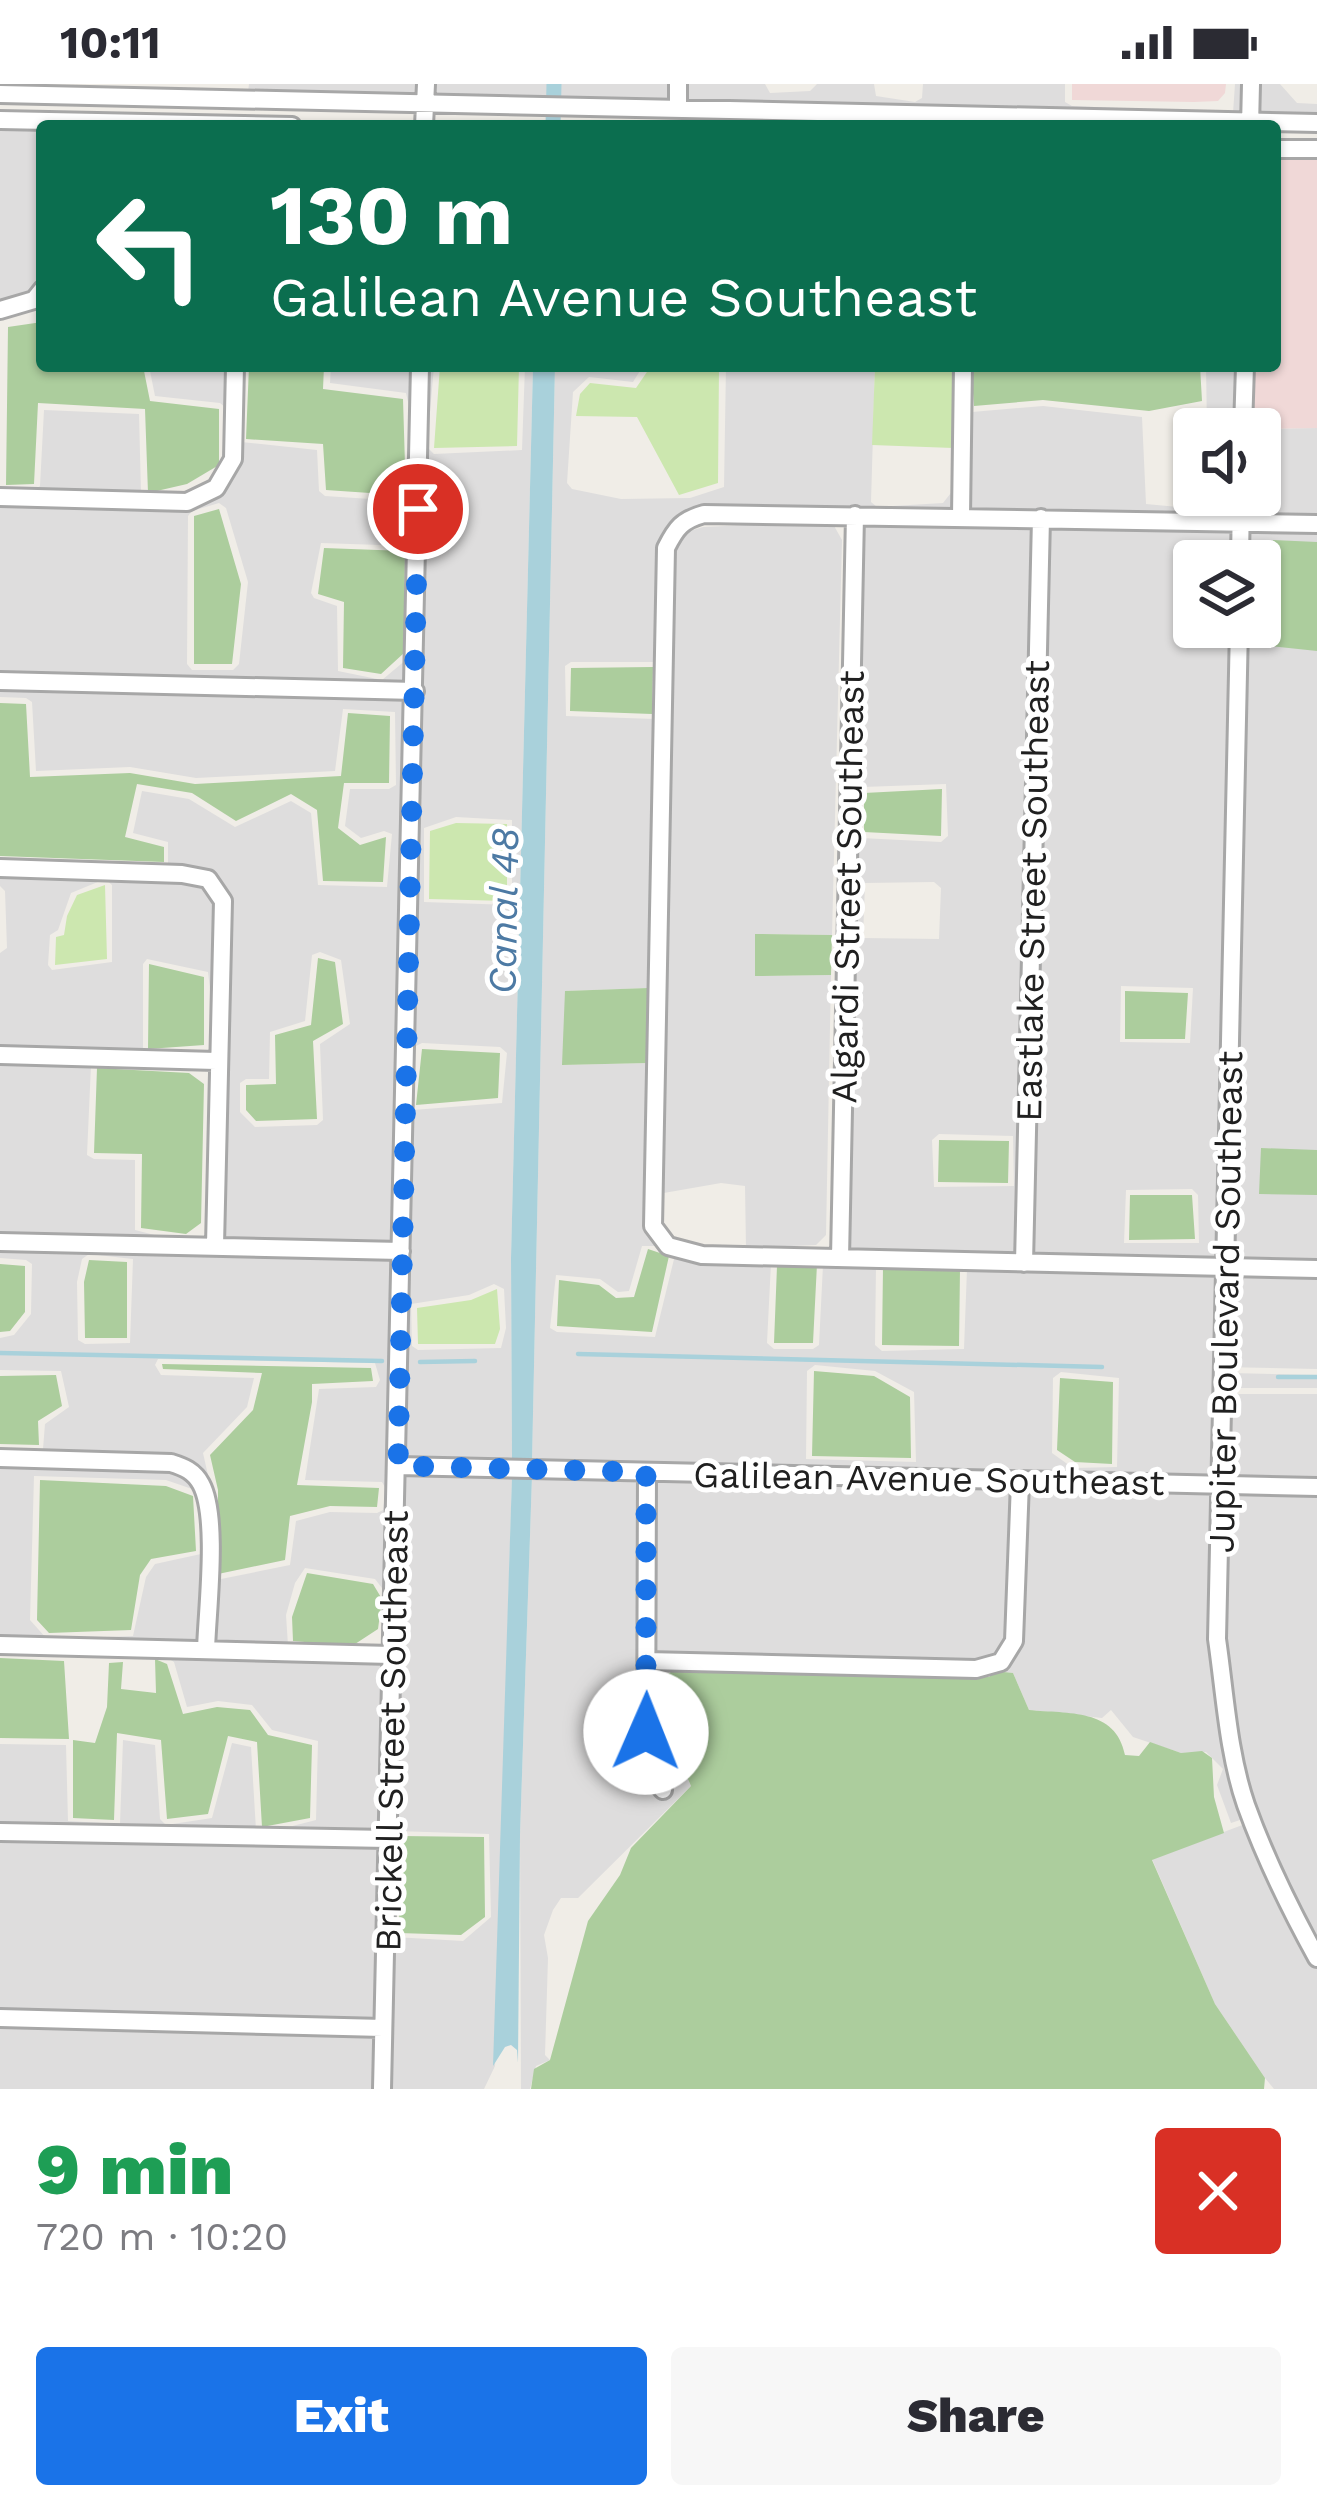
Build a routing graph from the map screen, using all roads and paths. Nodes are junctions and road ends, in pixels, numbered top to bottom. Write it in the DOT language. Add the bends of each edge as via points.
graph roads {
  1 [pos="426,84"];
  2 [pos="679,84"];
  3 [pos="1251,84"];
  4 [pos="53,90"];
  5 [pos="240,91"];
  6 [pos="0,94"];
  7 [pos="425,105"];
  8 [pos="678,109"];
  9 [pos="0,120"];
  10 [pos="52,120"];
  11 [pos="424,120"];
  12 [pos="1097,120"];
  13 [pos="1250,120"];
  14 [pos="36,123"];
  15 [pos="1317,123"];
  16 [pos="1281,124"];
  17 [pos="1281,148"];
  18 [pos="1317,148"];
  19 [pos="36,297"];
  20 [pos="0,310"];
  21 [pos="235,372"];
  22 [pos="420,372"];
  23 [pos="963,372"];
  24 [pos="1245,372"];
  25 [pos="1244,408"];
  26 [pos="0,497"];
  27 [pos="855,515"];
  28 [pos="961,516"];
  29 [pos="1241,516"];
  30 [pos="1041,518"];
  31 [pos="1241,524"];
  32 [pos="1317,524"];
  33 [pos="1241,540"];
  34 [pos="1238,648"];
  35 [pos="0,681"];
  36 [pos="415,691"];
  37 [pos="0,868"];
  38 [pos="0,1055"];
  39 [pos="216,1061"];
  40 [pos="0,1242"];
  41 [pos="215,1245"];
  42 [pos="401,1251"];
  43 [pos="840,1258"];
  44 [pos="1024,1263"];
  45 [pos="1226,1267"];
  46 [pos="1317,1269"];
  47 [pos="0,1458"];
  48 [pos="398,1466"];
  49 [pos="646,1472"];
  50 [pos="1020,1482"];
  51 [pos="1220,1485"];
  52 [pos="1317,1487"];
  53 [pos="0,1646"];
  54 [pos="206,1650"];
  55 [pos="391,1655"];
  56 [pos="647,1661"];
  57 [pos="663,1790"];
  58 [pos="0,1832"];
  59 [pos="388,1839"];
  60 [pos="1317,1958"];
  61 [pos="0,2018"];
  62 [pos="383,2028"];
  63 [pos="382,2089"];
  1 -- 7 [label="street"];
  2 -- 8 [label="street"];
  3 -- 13 [label="street"];
  4 -- 5 [label="street"];
  4 -- 6 [label="street"];
  4 -- 10 [label="street"];
  5 -- 7 [label="street"];
  7 -- 8 [label="street"];
  7 -- 11 [label="street"];
  8 -- 12 [label="street"];
  9 -- 14 [label="street"];
  15 -- 16 [label="street"];
  17 -- 18 [label="street"];
  19 -- 20 [label="street"];
  21 -- 26 [label="street" via="232,459 216,488 188,502"];
  22 -- 36 [label="street, Brickell Street Southeast"];
  23 -- 28 [label="street"];
  24 -- 25 [label="street"];
  27 -- 28 [label="street"];
  27 -- 43 [label="street, Algardi Street Southeast"];
  27 -- 43 [label="street" via="704,514 676,528 666,555 653,1226 668,1246 702,1255"];
  28 -- 30 [label="street"];
  29 -- 31 [label="street"];
  30 -- 31 [label="street"];
  30 -- 44 [label="street, Eastlake Street Southeast"];
  31 -- 32 [label="street"];
  31 -- 33 [label="street"];
  34 -- 45 [label="street, Jupiter Boulevard Southeast"];
  35 -- 36 [label="street"];
  36 -- 42 [label="street, Brickell Street Southeast"];
  37 -- 39 [label="street" via="208,879 223,902"];
  38 -- 39 [label="street"];
  39 -- 41 [label="street"];
  40 -- 41 [label="street"];
  41 -- 42 [label="street"];
  42 -- 48 [label="street, Brickell Street Southeast"];
  43 -- 44 [label="street"];
  44 -- 45 [label="street"];
  45 -- 46 [label="street"];
  45 -- 51 [label="street, Jupiter Boulevard Southeast"];
  47 -- 54 [label="street" via="188,1468 210,1517"];
  48 -- 49 [label="street, Galilean Avenue Southeast"];
  48 -- 55 [label="street, Brickell Street Southeast"];
  49 -- 50 [label="street, Galilean Avenue Southeast"];
  49 -- 56 [label="street"];
  50 -- 51 [label="street, Galilean Avenue Southeast"];
  50 -- 56 [label="street" via="1014,1641 1001,1662 976,1669"];
  51 -- 52 [label="street, Galilean Avenue Southeast"];
  51 -- 60 [label="street, Jupiter Boulevard Southeast" via="1217,1640 1229,1727 1245,1802"];
  53 -- 54 [label="street"];
  54 -- 55 [label="street"];
  55 -- 59 [label="street, Brickell Street Southeast"];
  56 -- 57 [label="street" via="646,1768"];
  58 -- 59 [label="street"];
  59 -- 62 [label="street, Brickell Street Southeast"];
  61 -- 62 [label="street"];
  62 -- 63 [label="street, Brickell Street Southeast"];
}
